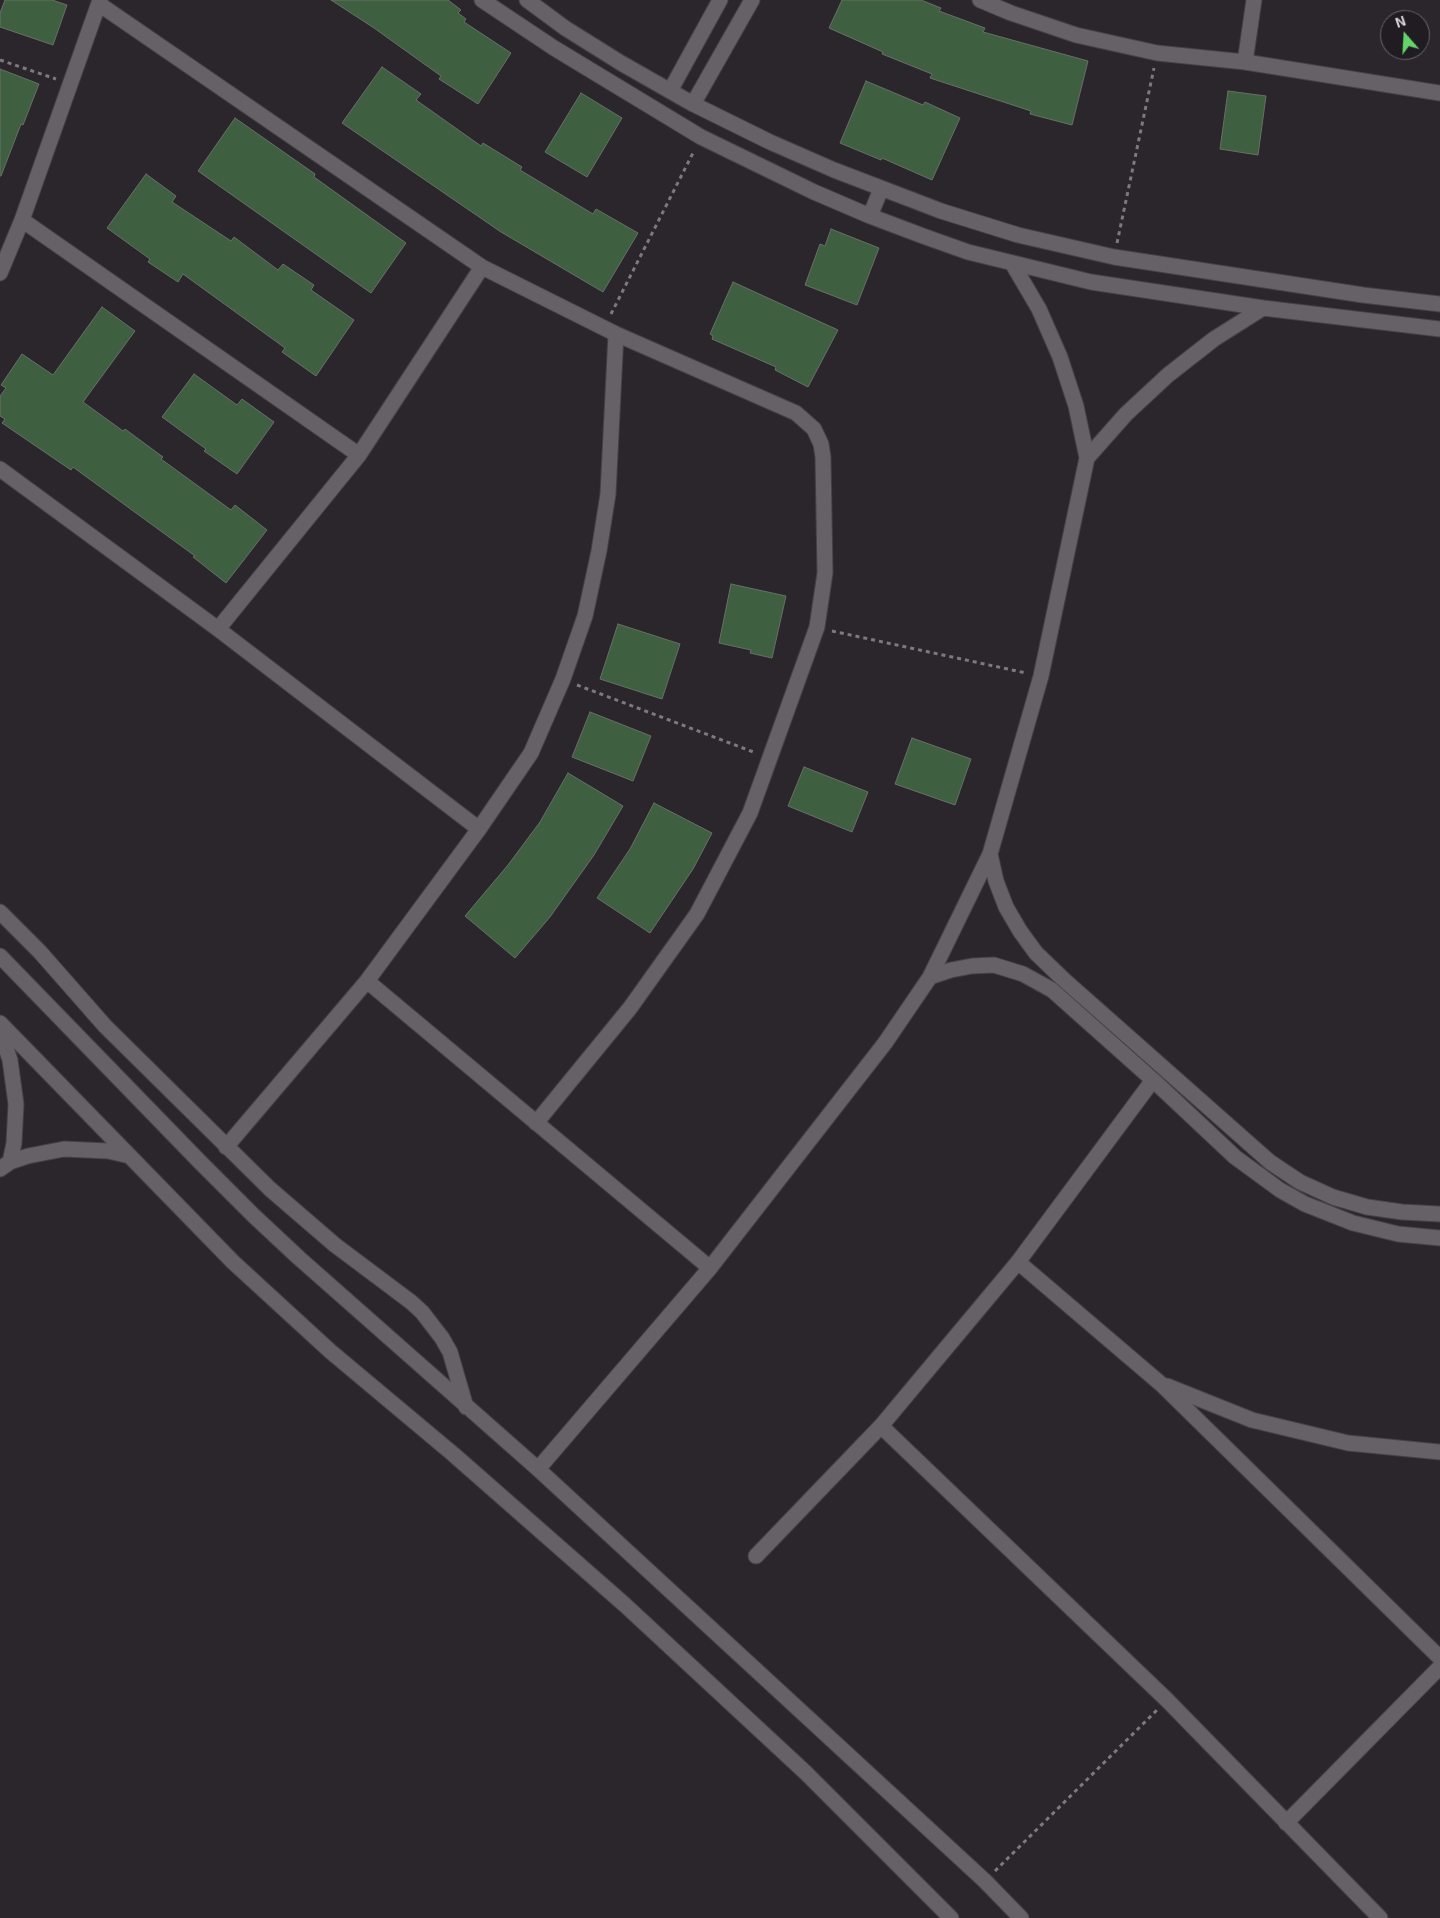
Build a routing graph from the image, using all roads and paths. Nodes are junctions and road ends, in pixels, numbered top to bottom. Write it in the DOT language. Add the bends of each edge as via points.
graph roads {
  1 [pos="482,0"];
  2 [pos="527,0"];
  3 [pos="720,0"];
  4 [pos="752,0"];
  5 [pos="980,0"];
  6 [pos="1254,0"];
  7 [pos="99,2"];
  8 [pos="1157,53"];
  9 [pos="0,60"];
  10 [pos="1245,62"];
  11 [pos="70,83"];
  12 [pos="670,91"];
  13 [pos="1440,93"];
  14 [pos="693,104"];
  15 [pos="701,137"];
  16 [pos="880,189"];
  17 [pos="870,216"];
  18 [pos="22,220"];
  19 [pos="1114,257"];
  20 [pos="1012,263"];
  21 [pos="482,267"];
  22 [pos="0,273"];
  23 [pos="1363,295"];
  24 [pos="1440,304"];
  25 [pos="1263,308"];
  26 [pos="1359,321"];
  27 [pos="1440,329"];
  28 [pos="610,331"];
  29 [pos="359,456"];
  30 [pos="1087,458"];
  31 [pos="0,468"];
  32 [pos="816,627"];
  33 [pos="218,629"];
  34 [pos="1042,676"];
  35 [pos="563,679"];
  36 [pos="770,758"];
  37 [pos="479,829"];
  38 [pos="990,854"];
  39 [pos="0,912"];
  40 [pos="0,956"];
  41 [pos="930,977"];
  42 [pos="1062,978"];
  43 [pos="367,981"];
  44 [pos="1052,990"];
  45 [pos="0,1023"];
  46 [pos="0,1030"];
  47 [pos="1153,1080"];
  48 [pos="536,1123"];
  49 [pos="226,1147"];
  50 [pos="130,1156"];
  51 [pos="5,1165"];
  52 [pos="1440,1214"];
  53 [pos="1440,1238"];
  54 [pos="1018,1262"];
  55 [pos="710,1268"];
  56 [pos="1161,1384"];
  57 [pos="466,1407"];
  58 [pos="881,1426"];
  59 [pos="1440,1452"];
  60 [pos="538,1469"];
  61 [pos="756,1556"];
  62 [pos="1440,1658"];
  63 [pos="1440,1666"];
  64 [pos="1166,1700"];
  65 [pos="1286,1823"];
  66 [pos="985,1881"];
  67 [pos="951,1918"];
  68 [pos="1021,1918"];
  69 [pos="1380,1918"];
  1 -- 15 [label="street" via="554,48"];
  2 -- 12 [label="street" via="621,63"];
  3 -- 12 [label="street"];
  4 -- 14 [label="street"];
  5 -- 8 [label="street" via="1076,35"];
  6 -- 10 [label="street"];
  7 -- 11 [label="street"];
  7 -- 21 [label="street"];
  8 -- 10 [label="street"];
  8 -- 19 [label="path"];
  9 -- 11 [label="path"];
  10 -- 13 [label="street"];
  11 -- 18 [label="street"];
  12 -- 14 [label="street"];
  14 -- 16 [label="street" via="770,142"];
  15 -- 17 [label="street"];
  15 -- 28 [label="path"];
  16 -- 17 [label="street"];
  16 -- 19 [label="street" via="1018,235"];
  17 -- 20 [label="street" via="968,252"];
  18 -- 22 [label="street"];
  18 -- 29 [label="street"];
  19 -- 23 [label="street"];
  20 -- 25 [label="street" via="1091,282"];
  20 -- 30 [label="street" via="1039,309 1060,357 1076,406"];
  21 -- 28 [label="street"];
  21 -- 29 [label="street"];
  23 -- 24 [label="street"];
  23 -- 26 [label="street"];
  25 -- 26 [label="street"];
  25 -- 30 [label="street" via="1214,339 1168,375 1126,414"];
  26 -- 27 [label="street"];
  28 -- 32 [label="street" via="796,413 814,429 823,457 825,522 825,573"];
  28 -- 35 [label="street" via="608,494 585,616"];
  29 -- 33 [label="street"];
  30 -- 34 [label="street"];
  31 -- 33 [label="street"];
  32 -- 34 [label="path"];
  32 -- 36 [label="street"];
  33 -- 37 [label="street"];
  34 -- 38 [label="street"];
  35 -- 36 [label="path"];
  35 -- 37 [label="street" via="531,753"];
  36 -- 48 [label="street" via="750,813 697,914 630,1008"];
  37 -- 43 [label="street"];
  38 -- 41 [label="street"];
  38 -- 42 [label="street" via="1006,907 1036,953"];
  39 -- 49 [label="street" via="105,1026"];
  40 -- 57 [label="street" via="254,1216"];
  41 -- 44 [label="street" via="972,966 994,965 1023,974"];
  41 -- 55 [label="street" via="885,1043"];
  42 -- 44 [label="street"];
  42 -- 52 [label="street" via="1270,1162 1300,1182 1333,1197 1367,1207"];
  43 -- 48 [label="street"];
  43 -- 49 [label="street"];
  44 -- 47 [label="street"];
  45 -- 50 [label="street"];
  46 -- 51 [label="street" via="10,1060 15,1096 15,1124"];
  47 -- 53 [label="street" via="1235,1157 1280,1190 1353,1223 1398,1234"];
  47 -- 54 [label="street"];
  48 -- 55 [label="street"];
  49 -- 57 [label="street" via="299,1215 422,1312 450,1352"];
  50 -- 51 [label="street" via="108,1151 64,1149 28,1156"];
  50 -- 67 [label="street" via="233,1262 323,1345 453,1454 736,1708"];
  54 -- 56 [label="street"];
  54 -- 58 [label="street"];
  55 -- 60 [label="street"];
  56 -- 59 [label="street" via="1262,1422 1348,1443"];
  56 -- 62 [label="street"];
  57 -- 60 [label="street"];
  58 -- 61 [label="street"];
  58 -- 64 [label="street"];
  60 -- 66 [label="street"];
  63 -- 65 [label="street"];
  64 -- 65 [label="street"];
  64 -- 66 [label="path"];
  65 -- 69 [label="street"];
  66 -- 68 [label="street"];
}
